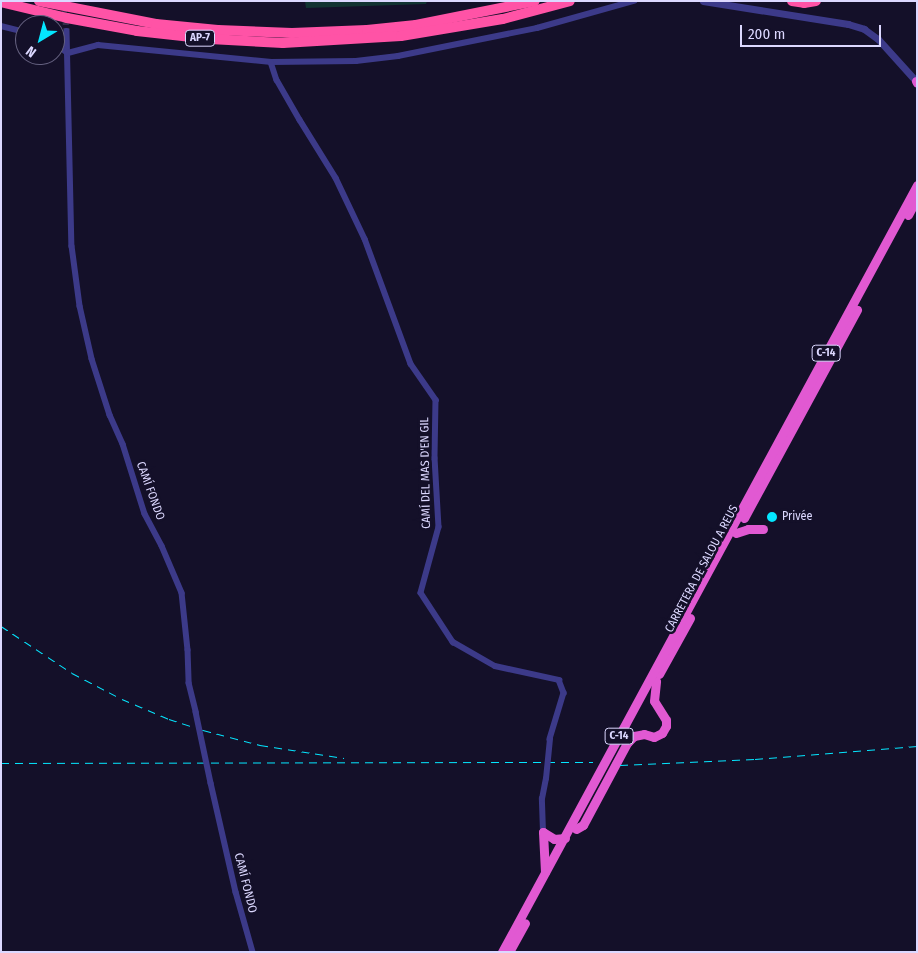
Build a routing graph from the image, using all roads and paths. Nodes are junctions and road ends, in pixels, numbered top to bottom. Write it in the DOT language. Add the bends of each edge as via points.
graph roads {
  1 [pos="39,1"];
  2 [pos="534,1"];
  3 [pos="570,1"];
  4 [pos="634,1"];
  5 [pos="703,1"];
  6 [pos="792,1"];
  7 [pos="816,1"];
  8 [pos="1,2"];
  9 [pos="1,26"];
  10 [pos="15,30"];
  11 [pos="67,31"];
  12 [pos="65,50"];
  13 [pos="68,52"];
  14 [pos="270,62"];
  15 [pos="916,82"];
  16 [pos="917,185"];
  17 [pos="917,198"];
  18 [pos="917,205"];
  19 [pos="902,226"];
  20 [pos="750,508"];
  21 [pos="736,533"];
  22 [pos="656,680"];
  23 [pos="576,829"];
  24 [pos="543,832"];
  25 [pos="565,838"];
  26 [pos="545,873"];
  27 [pos="253,952"];
  28 [pos="502,952"];
  29 [pos="510,952"];
  1 -- 2 [label="highway, AP-7" via="156,24 292,33 416,25"];
  3 -- 8 [label="highway, AP-7" via="503,19 429,32 283,43 137,31"];
  4 -- 14 [label="street" via="537,28 398,56 356,61"];
  5 -- 15 [label="street" via="864,29 878,39"];
  6 -- 7 [label="highway"];
  9 -- 10 [label="street"];
  11 -- 13 [label="street, CAMÍ FONDO"];
  12 -- 13 [label="street"];
  13 -- 14 [label="street" via="98,45"];
  13 -- 27 [label="street, CAMÍ FONDO, bridge" via="72,246 80,306 92,359 145,514 182,593 189,683 236,892"];
  14 -- 24 [label="street, CAMÍ DEL MAS D'EN GIL, bridge" via="277,80 336,178 365,239 411,364 436,400 439,526 421,593 453,642 495,666 559,680 564,693 550,739 542,799"];
  16 -- 25 [label="highway, C-14"];
  17 -- 19 [label="highway, CARRETERA DE SALOU A REUS / C-14"];
  18 -- 19 [label="highway"];
  19 -- 20 [label="highway, CARRETERA DE SALOU A REUS / C-14"];
  20 -- 21 [label="highway, CARRETERA DE SALOU A REUS / C-14"];
  20 -- 21 [label="highway" via="754,523 763,529 748,528"];
  21 -- 22 [label="highway, CARRETERA DE SALOU A REUS / C-14"];
  22 -- 23 [label="highway, CARRETERA DE SALOU A REUS / C-14"];
  22 -- 23 [label="highway" via="654,700 666,720 662,734 634,736 627,743 583,825"];
  23 -- 29 [label="highway, CARRETERA DE SALOU A REUS / C-14"];
  24 -- 25 [label="highway" via="554,839"];
  24 -- 26 [label="highway"];
  25 -- 26 [label="highway, C-14"];
  26 -- 28 [label="highway, C-14"];
}
